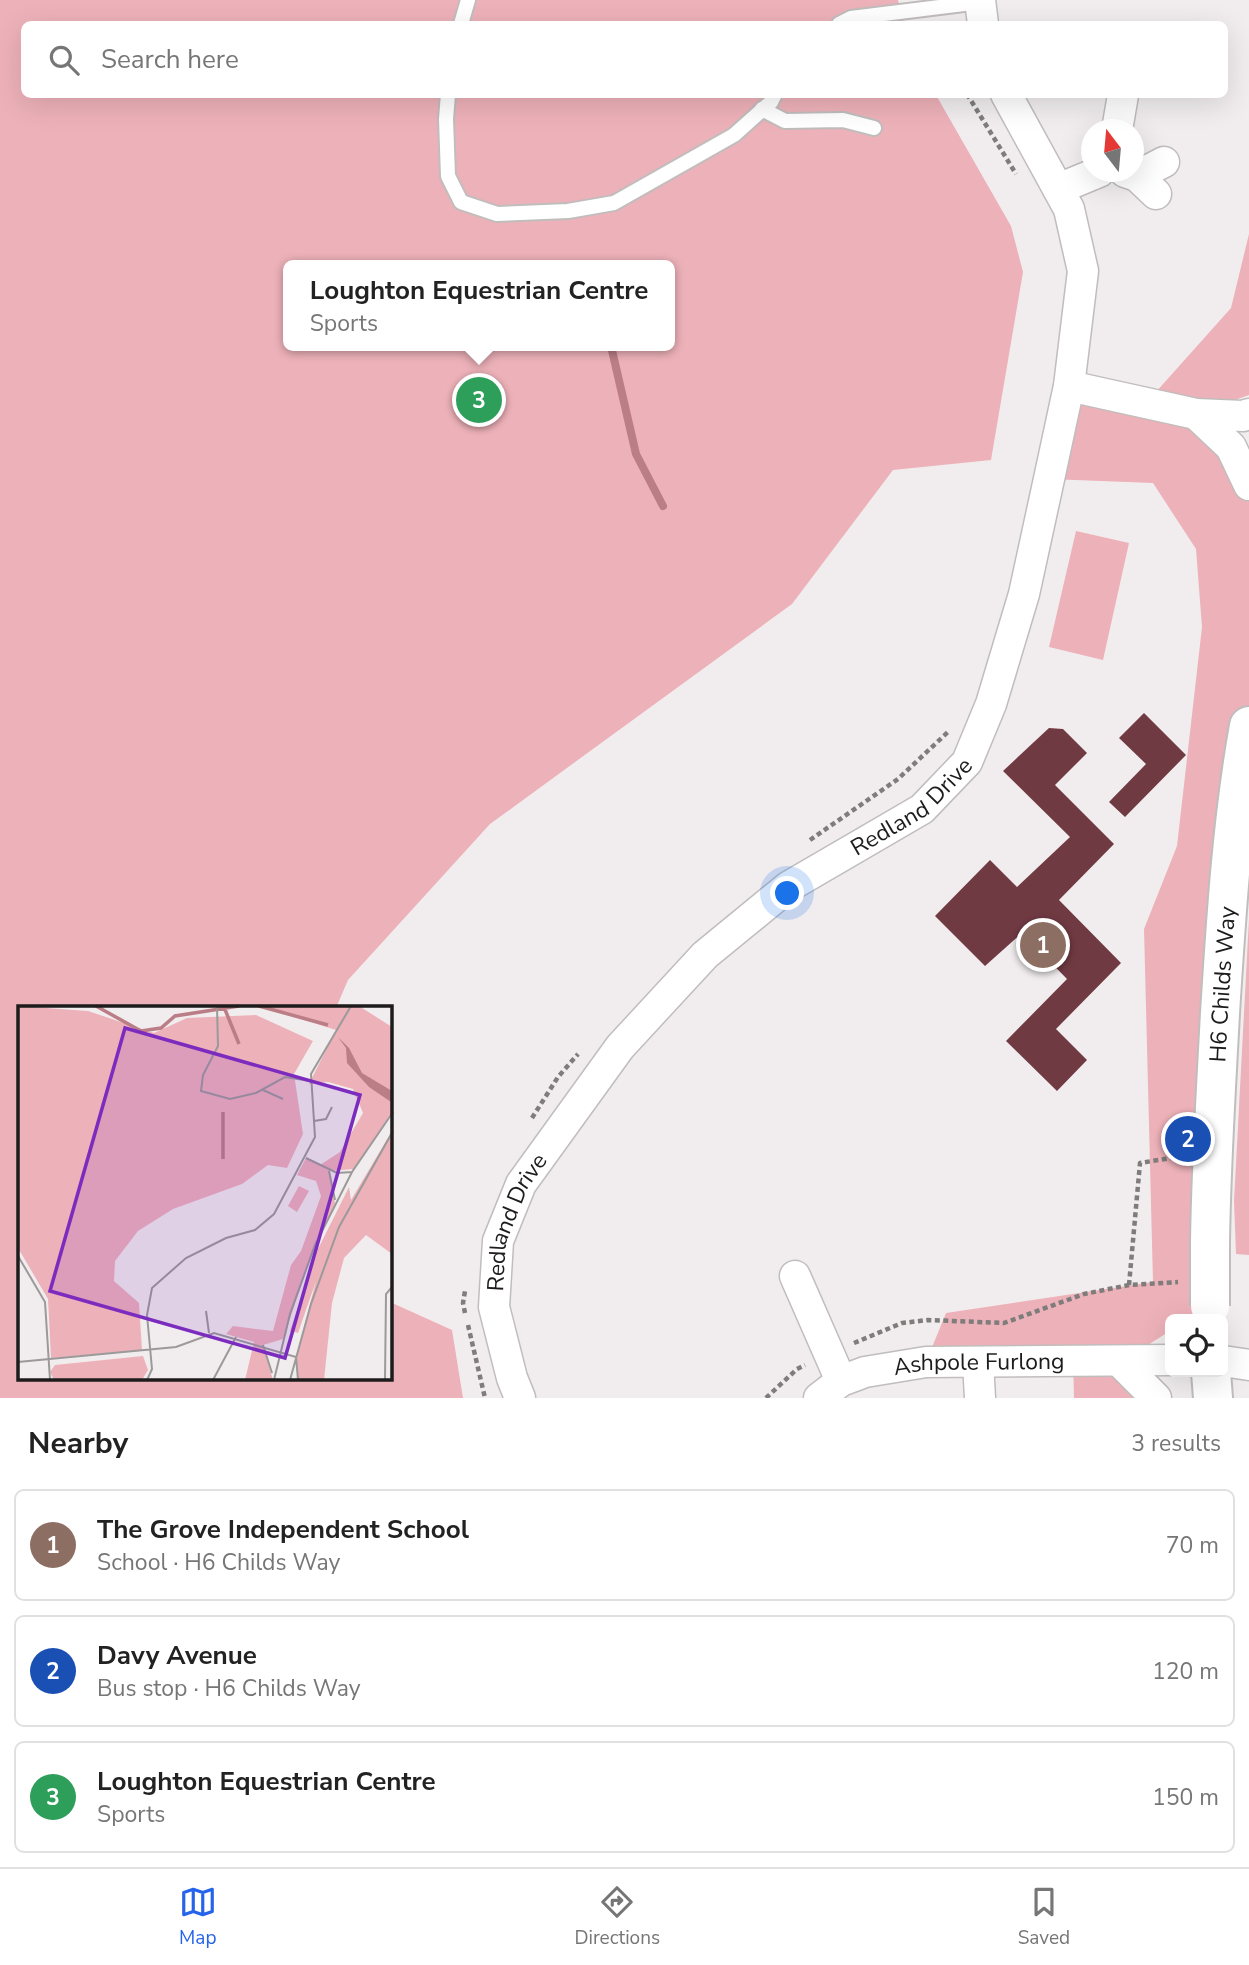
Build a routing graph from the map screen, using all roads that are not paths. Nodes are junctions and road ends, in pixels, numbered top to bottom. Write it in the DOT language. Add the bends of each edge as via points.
graph roads {
  1 [pos="468,0"];
  2 [pos="981,9"];
  3 [pos="462,21"];
  4 [pos="845,21"];
  5 [pos="448,98"];
  6 [pos="772,98"];
  7 [pos="1008,98"];
  8 [pos="1122,98"];
  9 [pos="762,109"];
  10 [pos="1119,119"];
  11 [pos="874,128"];
  12 [pos="1164,162"];
  13 [pos="1144,177"];
  14 [pos="1081,179"];
  15 [pos="1058,189"];
  16 [pos="1069,386"];
  17 [pos="1196,414"];
  18 [pos="1249,414"];
  19 [pos="1249,485"];
  20 [pos="1249,726"];
  21 [pos="795,1276"];
  22 [pos="1210,1313"];
  23 [pos="1165,1360"];
  24 [pos="978,1362"];
  25 [pos="1120,1362"];
  26 [pos="1228,1363"];
  27 [pos="1249,1365"];
  28 [pos="1211,1377"];
  29 [pos="830,1390"];
  30 [pos="520,1398"];
  31 [pos="980,1398"];
  32 [pos="1156,1398"];
  33 [pos="1213,1398"];
  1 -- 3 [label="lane"];
  2 -- 4 [label="lane"];
  5 -- 9 [label="lane" via="448,176 461,202 497,214 568,211 614,203 734,135"];
  6 -- 9 [label="lane"];
  7 -- 15 [label="street, Redland Drive"];
  8 -- 10 [label="street"];
  9 -- 11 [label="lane" via="785,121 843,120"];
  12 -- 13 [label="street"];
  14 -- 15 [label="street"];
  15 -- 16 [label="street, Redland Drive" via="1069,209 1083,271"];
  16 -- 17 [label="street"];
  16 -- 30 [label="street, Redland Drive" via="1024,594 991,704 967,762 922,809 789,887 705,955 620,1047 521,1184 498,1241 494,1307"];
  17 -- 18 [label="street"];
  17 -- 19 [label="street" via="1231,447"];
  20 -- 22 [label="street, H6 Childs Way, bridge" via="1236,798 1223,973 1211,1170"];
  21 -- 29 [label="street, Ashpole Furlong" via="828,1353"];
  23 -- 25 [label="street, Ashpole Furlong"];
  24 -- 25 [label="street, Ashpole Furlong"];
  24 -- 29 [label="street, Ashpole Furlong" via="896,1366 865,1372"];
  24 -- 31 [label="street"];
  25 -- 32 [label="street"];
  26 -- 27 [label="street"];
  28 -- 33 [label="street"];
}
